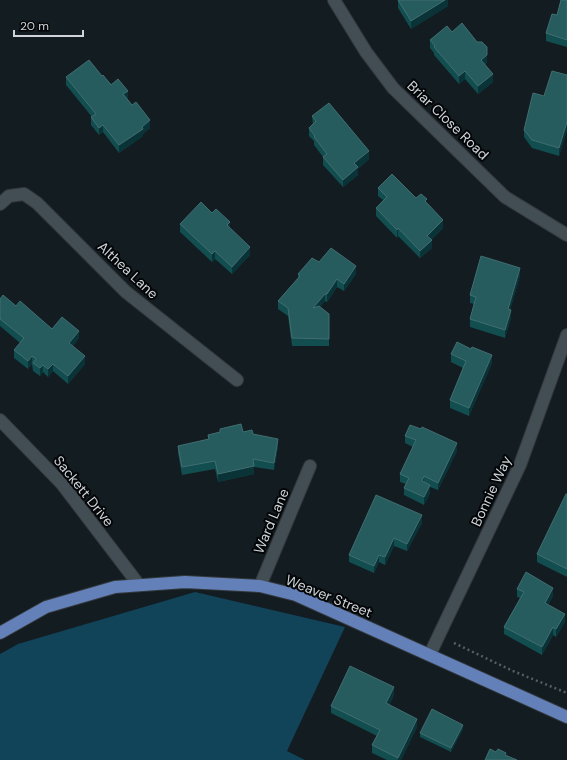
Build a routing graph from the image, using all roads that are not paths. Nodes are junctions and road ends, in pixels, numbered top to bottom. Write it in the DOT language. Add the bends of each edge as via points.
graph roads {
  1 [pos="334,0"];
  2 [pos="0,204"];
  3 [pos="567,235"];
  4 [pos="567,335"];
  5 [pos="237,380"];
  6 [pos="0,420"];
  7 [pos="310,466"];
  8 [pos="139,585"];
  9 [pos="260,586"];
  10 [pos="0,633"];
  11 [pos="430,654"];
  12 [pos="567,717"];
  1 -- 3 [label="street, Briar Close Road" via="366,52 394,88 505,197"];
  2 -- 5 [label="street, Althea Lane" via="9,196 24,194 37,203 126,292"];
  4 -- 11 [label="street, Bonnie Way" via="520,465"];
  6 -- 8 [label="street, Sackett Drive" via="62,484"];
  7 -- 9 [label="street, Ward Lane"];
  8 -- 9 [label="main road, Weaver Street" via="185,582"];
  8 -- 10 [label="main road, Weaver Street" via="115,587 46,607"];
  9 -- 11 [label="main road, Weaver Street" via="296,596"];
  11 -- 12 [label="main road, Weaver Street"];
}
